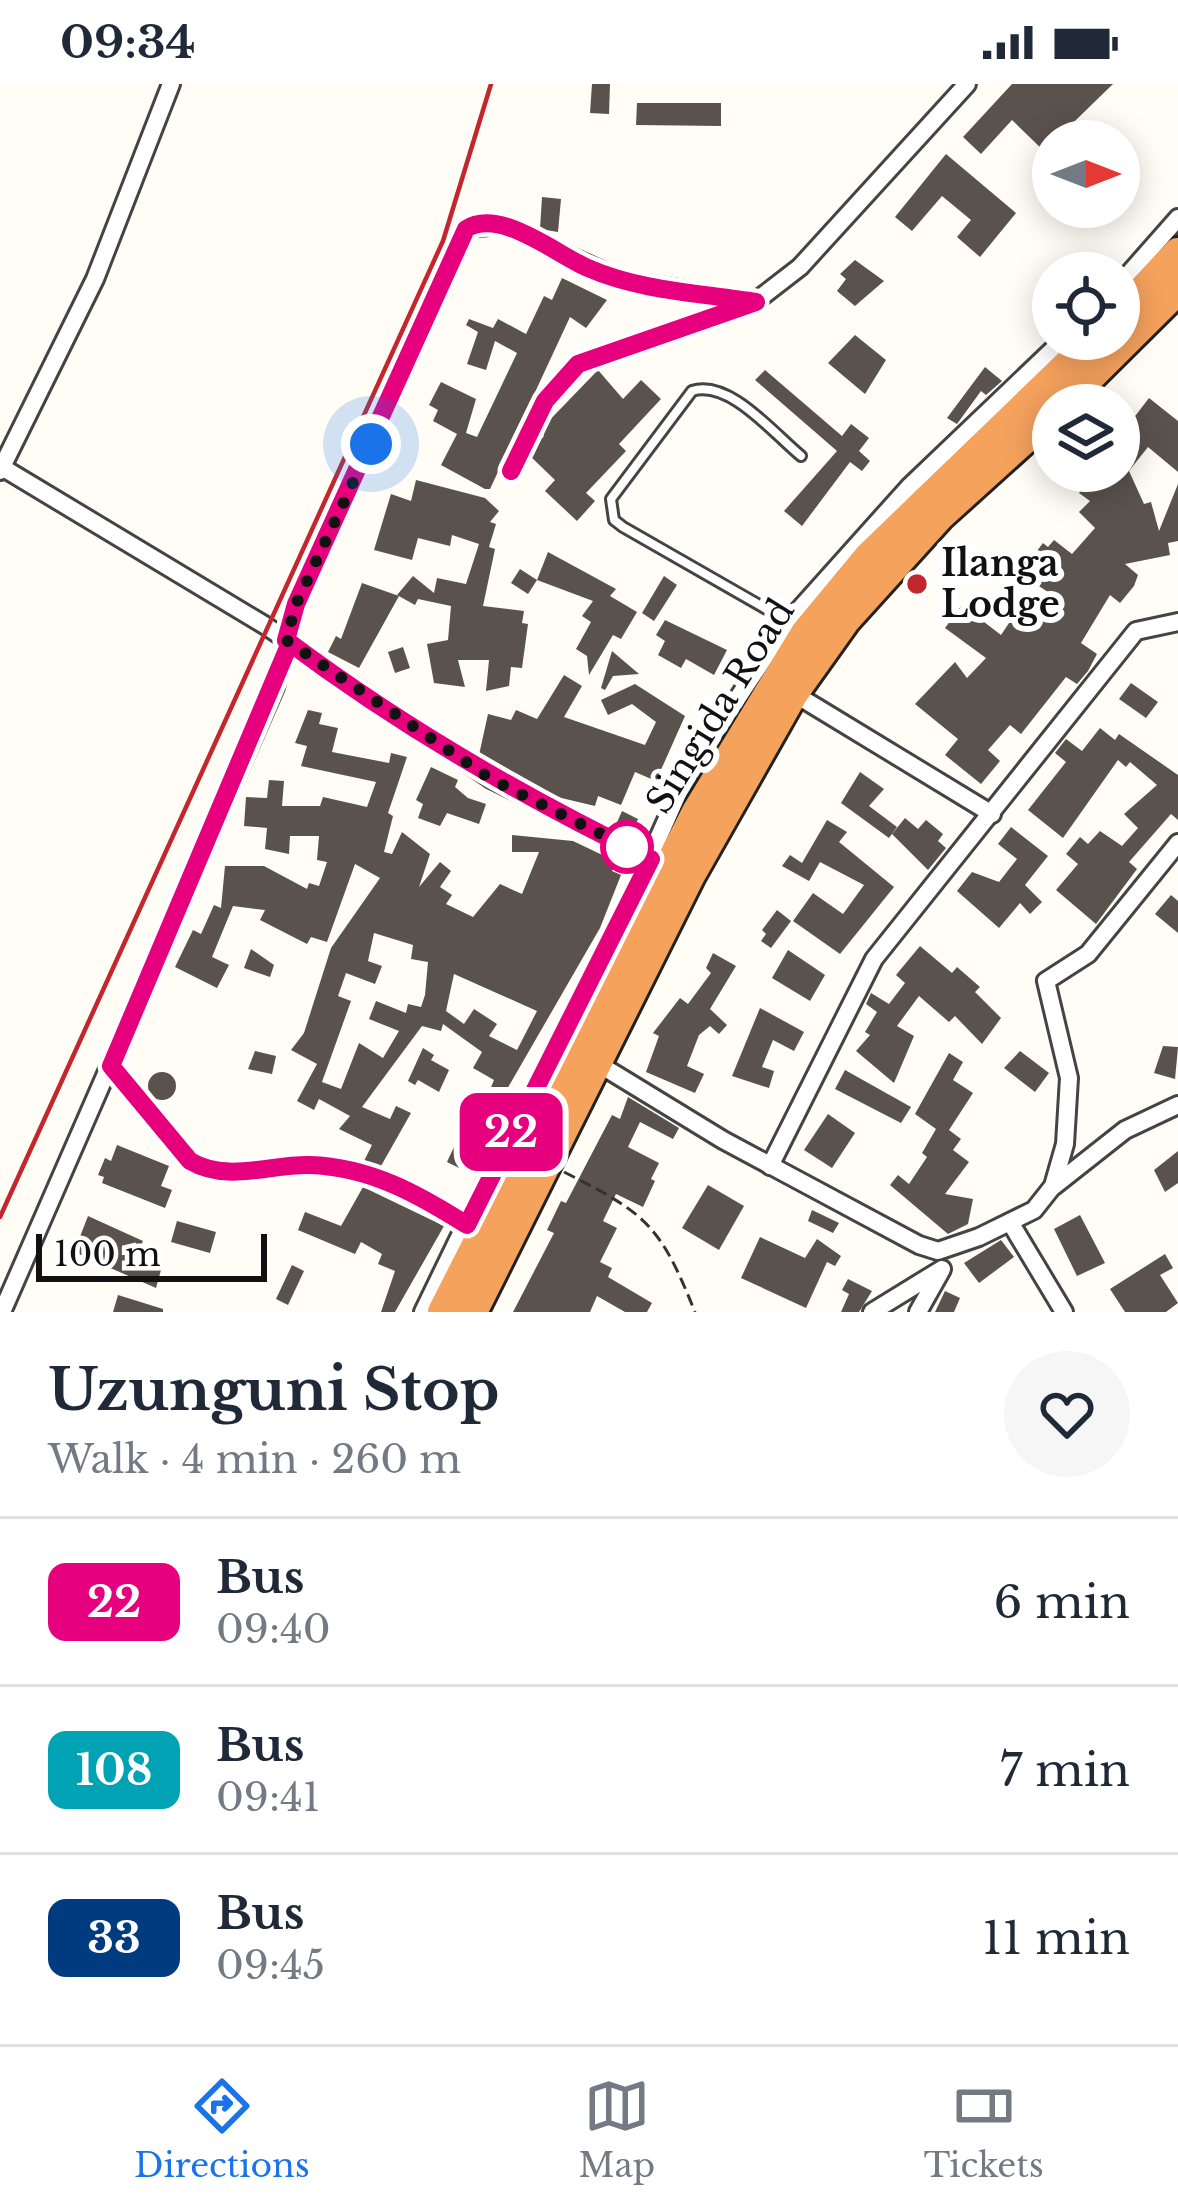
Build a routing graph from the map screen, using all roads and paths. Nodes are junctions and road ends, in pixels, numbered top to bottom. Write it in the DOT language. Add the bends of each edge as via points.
graph roads {
  1 [pos="171,84"];
  2 [pos="967,84"];
  3 [pos="1178,218"];
  4 [pos="1178,253"];
  5 [pos="1140,261"];
  6 [pos="1178,290"];
  7 [pos="1140,294"];
  8 [pos="756,302"];
  9 [pos="1042,360"];
  10 [pos="1073,360"];
  11 [pos="1082,384"];
  12 [pos="1032,431"];
  13 [pos="801,456"];
  14 [pos="1,468"];
  15 [pos="511,471"];
  16 [pos="1178,622"];
  17 [pos="797,627"];
  18 [pos="286,640"];
  19 [pos="793,693"];
  20 [pos="992,814"];
  21 [pos="1178,843"];
  22 [pos="651,859"];
  23 [pos="597,1063"];
  24 [pos="111,1066"];
  25 [pos="1178,1106"];
  26 [pos="547,1163"];
  27 [pos="770,1166"];
  28 [pos="1053,1186"];
  29 [pos="1010,1222"];
  30 [pos="467,1225"];
  31 [pos="958,1246"];
  32 [pos="942,1269"];
  33 [pos="2,1312"];
  34 [pos="423,1312"];
  35 [pos="443,1312"];
  36 [pos="472,1312"];
  37 [pos="695,1312"];
  38 [pos="872,1312"];
  39 [pos="918,1312"];
  40 [pos="1064,1312"];
  1 -- 14 [label="street" via="94,279"];
  2 -- 8 [label="street" via="800,267"];
  3 -- 5 [label="street"];
  4 -- 7 [label="highway"];
  6 -- 11 [label="highway"];
  8 -- 15 [label="lane" via="578,364 545,401"];
  8 -- 18 [label="street" via="622,280 500,225 466,229"];
  9 -- 17 [label="street" via="895,501"];
  10 -- 17 [label="highway, Singida Road"];
  12 -- 19 [label="highway, Singida Road" via="940,515 845,620"];
  13 -- 17 [label="lane" via="724,393 705,387 692,391 611,499 623,527"];
  14 -- 18 [label="street"];
  16 -- 20 [label="street" via="1136,631"];
  17 -- 22 [label="street" via="686,778"];
  17 -- 35 [label="highway, Singida Road"];
  18 -- 22 [label="street" via="491,779"];
  18 -- 24 [label="street" via="275,687"];
  19 -- 20 [label="street"];
  19 -- 23 [label="highway, Singida Road"];
  20 -- 27 [label="street" via="874,959"];
  21 -- 28 [label="street" via="1088,954 1046,981 1069,1078"];
  22 -- 30 [label="street"];
  23 -- 26 [label="highway, Singida Road"];
  23 -- 27 [label="street"];
  24 -- 30 [label="street" via="203,1168 339,1168 402,1186"];
  24 -- 33 [label="street"];
  25 -- 28 [label="street" via="1125,1130"];
  26 -- 36 [label="highway, Singida Road"];
  26 -- 37 [label="path" via="657,1229"];
  27 -- 31 [label="street" via="919,1245"];
  28 -- 29 [label="street" via="1034,1210"];
  29 -- 31 [label="street"];
  29 -- 40 [label="street"];
  30 -- 34 [label="street"];
  31 -- 32 [label="street"];
  32 -- 38 [label="street"];
  32 -- 39 [label="street"];
}
